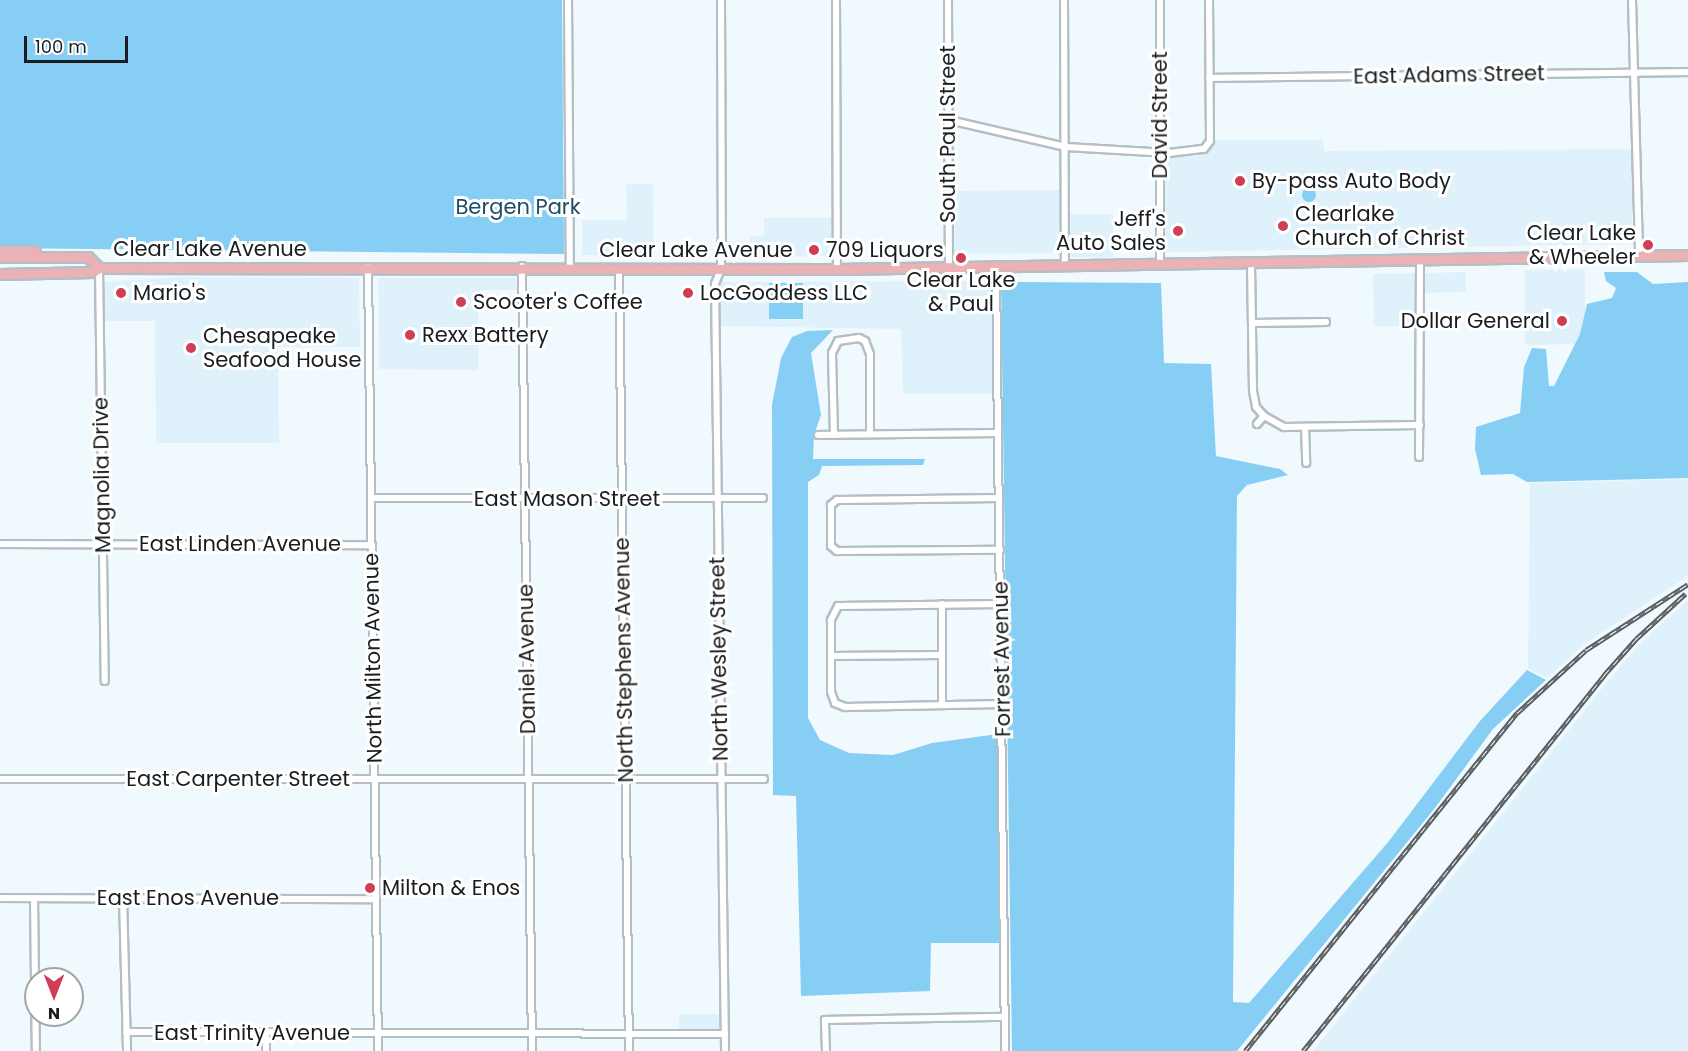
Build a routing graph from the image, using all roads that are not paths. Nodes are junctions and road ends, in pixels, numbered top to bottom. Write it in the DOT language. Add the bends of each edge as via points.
graph roads {
  1 [pos="568,0"];
  2 [pos="721,0"];
  3 [pos="836,0"];
  4 [pos="948,0"];
  5 [pos="1064,0"];
  6 [pos="1160,0"];
  7 [pos="1209,0"];
  8 [pos="1632,0"];
  9 [pos="1636,72"];
  10 [pos="1688,72"];
  11 [pos="1209,78"];
  12 [pos="948,120"];
  13 [pos="1066,147"];
  14 [pos="1161,153"];
  15 [pos="0,251"];
  16 [pos="1688,255"];
  17 [pos="1639,256"];
  18 [pos="0,257"];
  19 [pos="56,257"];
  20 [pos="1420,259"];
  21 [pos="1251,264"];
  22 [pos="1160,265"];
  23 [pos="368,266"];
  24 [pos="522,266"];
  25 [pos="1065,266"];
  26 [pos="570,267"];
  27 [pos="949,267"];
  28 [pos="996,267"];
  29 [pos="99,268"];
  30 [pos="619,268"];
  31 [pos="721,269"];
  32 [pos="837,269"];
  33 [pos="0,274"];
  34 [pos="1326,322"];
  35 [pos="1252,323"];
  36 [pos="1264,416"];
  37 [pos="1257,424"];
  38 [pos="1420,425"];
  39 [pos="1305,427"];
  40 [pos="997,433"];
  41 [pos="870,434"];
  42 [pos="818,435"];
  43 [pos="834,435"];
  44 [pos="1419,457"];
  45 [pos="1306,463"];
  46 [pos="371,498"];
  47 [pos="763,498"];
  48 [pos="999,498"];
  49 [pos="526,499"];
  50 [pos="621,499"];
  51 [pos="717,499"];
  52 [pos="0,544"];
  53 [pos="103,544"];
  54 [pos="372,544"];
  55 [pos="1000,550"];
  56 [pos="942,604"];
  57 [pos="1001,604"];
  58 [pos="942,655"];
  59 [pos="831,656"];
  60 [pos="105,681"];
  61 [pos="1002,704"];
  62 [pos="942,705"];
  63 [pos="375,778"];
  64 [pos="0,779"];
  65 [pos="529,779"];
  66 [pos="625,779"];
  67 [pos="721,779"];
  68 [pos="764,779"];
  69 [pos="123,897"];
  70 [pos="0,898"];
  71 [pos="34,898"];
  72 [pos="376,899"];
  73 [pos="1005,1017"];
  74 [pos="126,1032"];
  75 [pos="266,1032"];
  76 [pos="378,1034"];
  77 [pos="531,1034"];
  78 [pos="628,1034"];
  79 [pos="725,1034"];
  80 [pos="36,1051"];
  81 [pos="127,1051"];
  82 [pos="266,1051"];
  83 [pos="378,1051"];
  84 [pos="532,1051"];
  85 [pos="628,1051"];
  86 [pos="725,1051"];
  87 [pos="826,1051"];
  88 [pos="1005,1051"];
  1 -- 26 [label="street"];
  2 -- 31 [label="street, North Wesley Street"];
  3 -- 32 [label="street"];
  4 -- 12 [label="street, South Paul Street"];
  5 -- 13 [label="street"];
  6 -- 14 [label="street, David Street"];
  7 -- 11 [label="street"];
  8 -- 9 [label="street"];
  9 -- 10 [label="street, East Adams Street"];
  9 -- 11 [label="street, East Adams Street"];
  9 -- 17 [label="street"];
  11 -- 14 [label="street" via="1208,145 1195,152"];
  12 -- 13 [label="street"];
  12 -- 27 [label="street, South Paul Street"];
  13 -- 14 [label="street"];
  13 -- 25 [label="street"];
  14 -- 22 [label="street, David Street"];
  15 -- 19 [label="main road" via="49,251"];
  16 -- 17 [label="main road, Clear Lake Avenue"];
  17 -- 20 [label="main road, Clear Lake Avenue"];
  18 -- 19 [label="main road, Clear Lake Avenue"];
  19 -- 29 [label="main road, Clear Lake Avenue" via="88,257"];
  20 -- 21 [label="main road, Clear Lake Avenue"];
  20 -- 38 [label="street"];
  21 -- 22 [label="main road, Clear Lake Avenue"];
  21 -- 35 [label="street"];
  22 -- 25 [label="main road, Clear Lake Avenue"];
  23 -- 24 [label="main road, Clear Lake Avenue"];
  23 -- 29 [label="main road, Clear Lake Avenue"];
  23 -- 46 [label="street, North Milton Avenue"];
  24 -- 26 [label="main road, Clear Lake Avenue"];
  24 -- 49 [label="street, Daniel Avenue"];
  25 -- 28 [label="main road, Clear Lake Avenue"];
  26 -- 30 [label="main road, Clear Lake Avenue"];
  27 -- 28 [label="main road, Clear Lake Avenue"];
  27 -- 32 [label="main road, Clear Lake Avenue"];
  28 -- 40 [label="street, Forrest Avenue"];
  29 -- 33 [label="main road, Clear Lake Avenue" via="93,272"];
  29 -- 53 [label="street, Magnolia Drive"];
  30 -- 31 [label="main road, Clear Lake Avenue"];
  30 -- 50 [label="street, North Stephens Avenue"];
  31 -- 32 [label="main road, Clear Lake Avenue"];
  31 -- 51 [label="street, North Wesley Street" via="715,281"];
  34 -- 35 [label="street"];
  35 -- 36 [label="street" via="1254,398"];
  36 -- 37 [label="street"];
  36 -- 39 [label="street" via="1284,427"];
  38 -- 39 [label="street"];
  38 -- 44 [label="street"];
  39 -- 45 [label="street"];
  40 -- 41 [label="street"];
  40 -- 48 [label="street, Forrest Avenue"];
  41 -- 43 [label="street"];
  41 -- 43 [label="street" via="870,354 865,341 859,338 838,341 832,353"];
  42 -- 43 [label="street"];
  46 -- 49 [label="street, East Mason Street"];
  46 -- 54 [label="street, North Milton Avenue"];
  47 -- 51 [label="street, East Mason Street"];
  48 -- 55 [label="street, Forrest Avenue"];
  48 -- 55 [label="street" via="837,500 831,505 831,546 837,551"];
  49 -- 50 [label="street, East Mason Street"];
  49 -- 65 [label="street, Daniel Avenue"];
  50 -- 51 [label="street, East Mason Street"];
  50 -- 66 [label="street, North Stephens Avenue"];
  51 -- 67 [label="street, North Wesley Street"];
  52 -- 53 [label="street, East Linden Avenue"];
  53 -- 54 [label="street, East Linden Avenue"];
  53 -- 60 [label="street, Magnolia Drive"];
  54 -- 63 [label="street, North Milton Avenue"];
  55 -- 57 [label="street, Forrest Avenue"];
  56 -- 57 [label="street"];
  56 -- 58 [label="street"];
  56 -- 59 [label="street" via="838,606 831,614"];
  57 -- 61 [label="street, Forrest Avenue"];
  58 -- 59 [label="street"];
  58 -- 62 [label="street"];
  59 -- 62 [label="street" via="832,698 838,706"];
  61 -- 62 [label="street"];
  61 -- 73 [label="street, Forrest Avenue"];
  63 -- 64 [label="street, East Carpenter Street"];
  63 -- 65 [label="street, East Carpenter Street"];
  63 -- 72 [label="street, North Milton Avenue"];
  65 -- 66 [label="street, East Carpenter Street"];
  65 -- 77 [label="street, Daniel Avenue"];
  66 -- 67 [label="street, East Carpenter Street"];
  66 -- 78 [label="street, North Stephens Avenue"];
  67 -- 68 [label="street, East Carpenter Street"];
  67 -- 79 [label="street, North Wesley Street"];
  69 -- 71 [label="street, East Enos Avenue"];
  69 -- 72 [label="street, East Enos Avenue"];
  69 -- 74 [label="street"];
  70 -- 71 [label="street, East Enos Avenue"];
  71 -- 80 [label="street"];
  72 -- 76 [label="street, North Milton Avenue"];
  73 -- 87 [label="street" via="825,1020"];
  73 -- 88 [label="street, Forrest Avenue"];
  74 -- 75 [label="street, East Trinity Avenue"];
  74 -- 81 [label="street"];
  75 -- 76 [label="street, East Trinity Avenue"];
  75 -- 82 [label="street"];
  76 -- 77 [label="street"];
  76 -- 83 [label="street, North Milton Avenue"];
  77 -- 78 [label="street"];
  77 -- 84 [label="street, Daniel Avenue"];
  78 -- 79 [label="street"];
  78 -- 85 [label="street, North Stephens Avenue"];
  79 -- 86 [label="street, North Wesley Street"];
}
